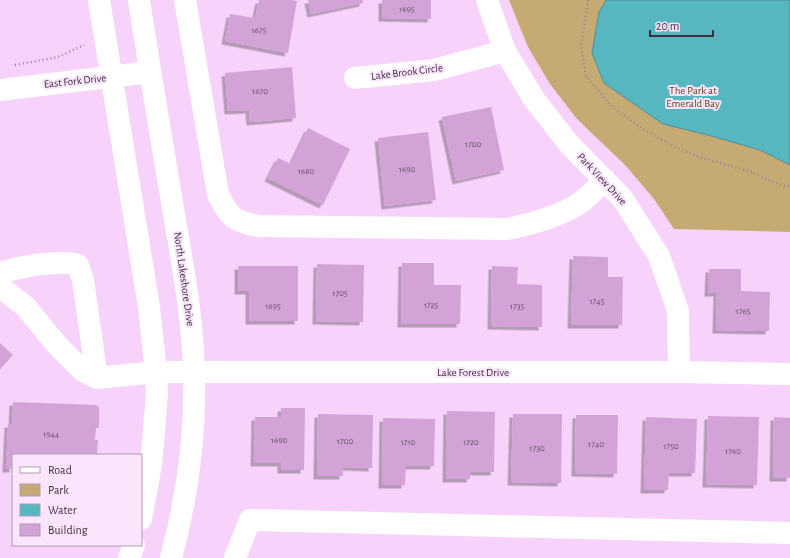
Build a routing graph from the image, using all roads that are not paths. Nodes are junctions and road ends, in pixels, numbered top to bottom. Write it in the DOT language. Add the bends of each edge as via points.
graph roads {
  1 [pos="99,0"];
  2 [pos="139,0"];
  3 [pos="185,0"];
  4 [pos="487,0"];
  5 [pos="505,51"];
  6 [pos="150,72"];
  7 [pos="112,77"];
  8 [pos="355,78"];
  9 [pos="0,90"];
  10 [pos="605,180"];
  11 [pos="0,272"];
  12 [pos="0,287"];
  13 [pos="156,372"];
  14 [pos="194,372"];
  15 [pos="679,372"];
  16 [pos="790,374"];
  17 [pos="97,378"];
  18 [pos="142,514"];
  19 [pos="790,533"];
  20 [pos="134,546"];
  21 [pos="129,558"];
  22 [pos="171,558"];
  23 [pos="235,558"];
  1 -- 7 [label="street"];
  2 -- 6 [label="street, North Lakeshore Drive"];
  3 -- 10 [label="street" via="218,194 226,210 242,222 259,226 507,228 554,216 579,203"];
  4 -- 5 [label="street, Park View Drive"];
  5 -- 8 [label="street, Lake Brook Circle" via="434,70"];
  5 -- 10 [label="street, Park View Drive" via="534,99 569,144"];
  6 -- 7 [label="street, East Fork Drive"];
  6 -- 14 [label="street, North Lakeshore Drive" via="187,292"];
  7 -- 9 [label="street, East Fork Drive"];
  7 -- 13 [label="street" via="149,308"];
  10 -- 15 [label="street, Park View Drive" via="623,198 659,256 678,311"];
  11 -- 17 [label="street" via="63,262 78,265 83,280"];
  12 -- 17 [label="street" via="25,306 57,345 82,370"];
  13 -- 14 [label="street, Lake Forest Drive"];
  13 -- 17 [label="street, Lake Forest Drive"];
  13 -- 18 [label="street" via="157,394 151,465"];
  14 -- 15 [label="street, Lake Forest Drive"];
  14 -- 22 [label="street, North Lakeshore Drive" via="193,424 188,472"];
  15 -- 16 [label="street, Lake Forest Drive"];
  19 -- 23 [label="street" via="250,520"];
  20 -- 21 [label="street"];
}
